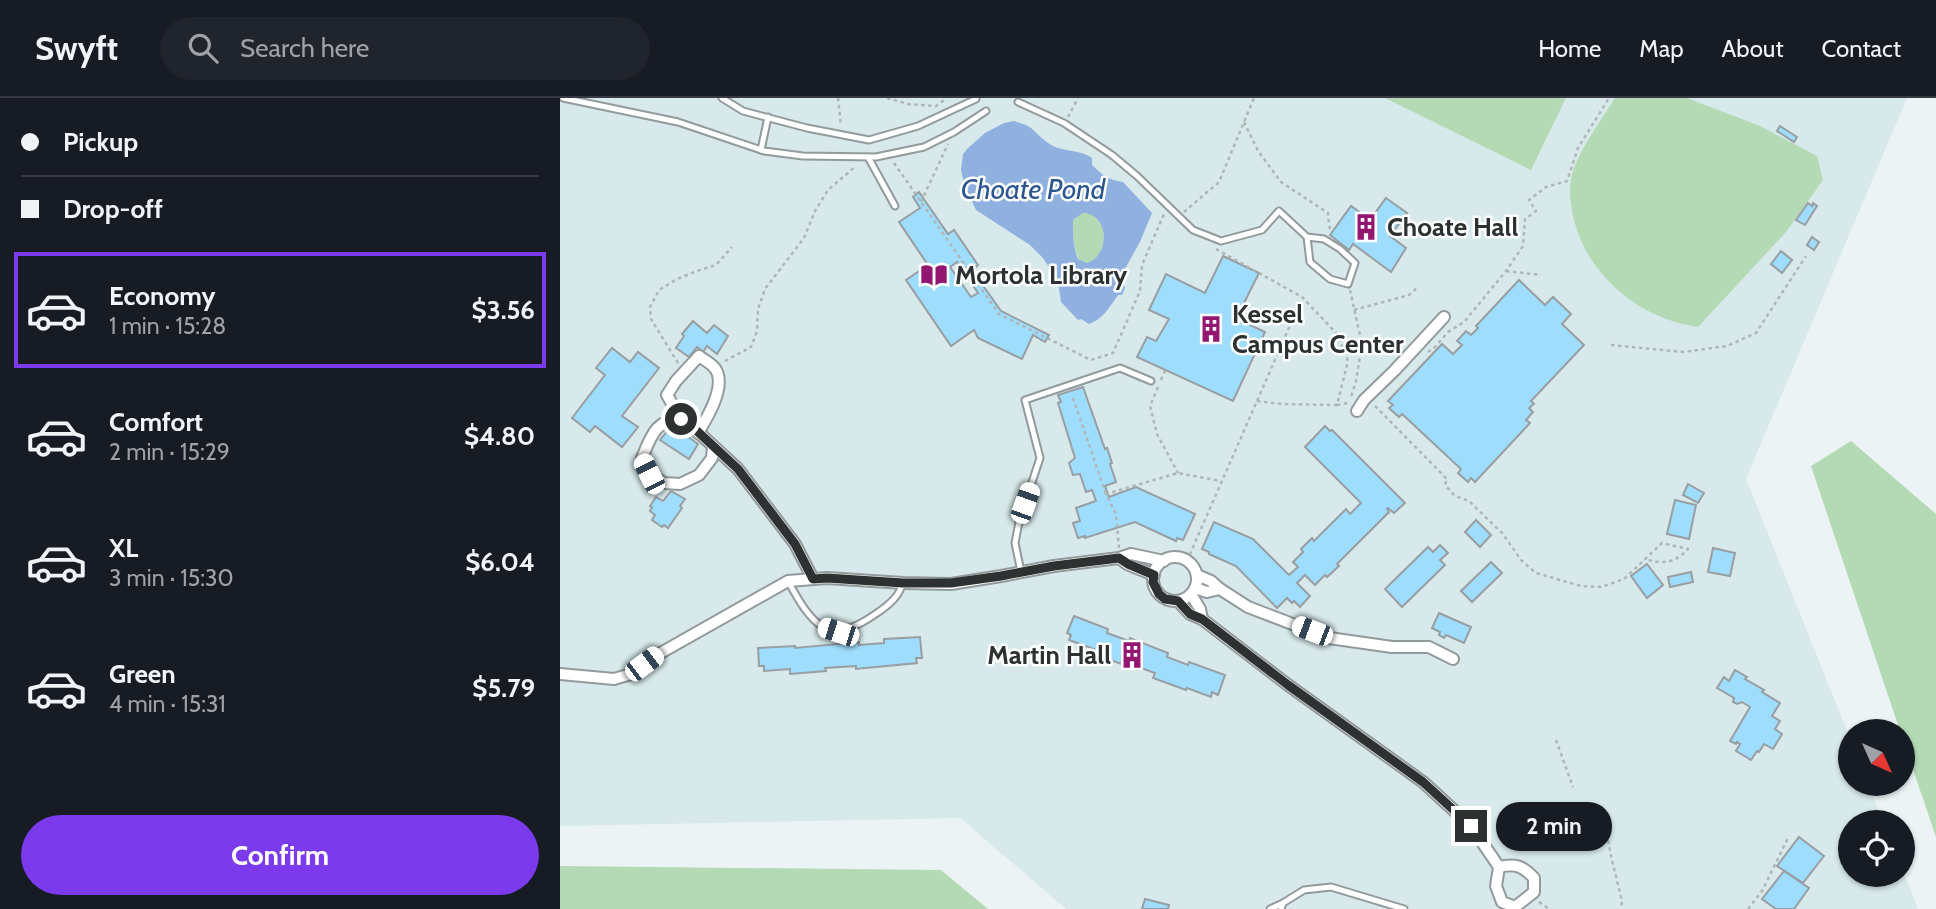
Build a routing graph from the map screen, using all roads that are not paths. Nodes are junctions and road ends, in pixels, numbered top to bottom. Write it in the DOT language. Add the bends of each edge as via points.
graph roads {
  1 [pos="564,98"];
  2 [pos="722,98"];
  3 [pos="976,99"];
  4 [pos="1018,102"];
  5 [pos="986,111"];
  6 [pos="768,117"];
  7 [pos="761,150"];
  8 [pos="868,157"];
  9 [pos="895,206"];
  10 [pos="1307,237"];
  11 [pos="1444,317"];
  12 [pos="1151,382"];
  13 [pos="1359,407"];
  14 [pos="681,419"];
  15 [pos="698,433"];
  16 [pos="713,447"];
  17 [pos="1119,558"];
  18 [pos="1164,561"];
  19 [pos="1021,572"];
  20 [pos="1154,575"];
  21 [pos="1197,575"];
  22 [pos="813,579"];
  23 [pos="788,581"];
  24 [pos="903,583"];
  25 [pos="1220,589"];
  26 [pos="1193,591"];
  27 [pos="1178,601"];
  28 [pos="1202,619"];
  29 [pos="1453,659"];
  30 [pos="560,674"];
  31 [pos="1499,867"];
  32 [pos="1282,906"];
  33 [pos="1501,906"];
  34 [pos="1270,909"];
  35 [pos="1404,909"];
  1 -- 7 [label="lane" via="678,122"];
  2 -- 6 [label="lane" via="743,111"];
  3 -- 6 [label="lane" via="918,126 869,139"];
  4 -- 10 [label="lane" via="1064,123 1112,155 1193,230 1221,241 1262,230 1279,211"];
  5 -- 8 [label="lane" via="924,147"];
  6 -- 7 [label="lane"];
  7 -- 8 [label="lane"];
  8 -- 9 [label="lane"];
  10 -- 10 [label="lane" via="1324,239 1355,263 1349,284 1331,279 1310,262"];
  11 -- 13 [label="street"];
  12 -- 19 [label="lane" via="1120,368 1026,400 1040,458 1015,543"];
  14 -- 15 [label="street"];
  14 -- 15 [label="street" via="667,395 699,356 716,369 720,381"];
  14 -- 16 [label="street" via="670,419 656,429 642,458 649,474 664,483 680,484 699,475 712,458"];
  15 -- 16 [label="street"];
  16 -- 22 [label="street" via="738,469 795,544"];
  17 -- 18 [label="street" via="1131,554"];
  17 -- 19 [label="street"];
  17 -- 20 [label="street"];
  18 -- 20 [label="street"];
  18 -- 21 [label="street" via="1187,561"];
  19 -- 24 [label="street" via="951,583"];
  20 -- 27 [label="street" via="1159,594"];
  21 -- 25 [label="street"];
  21 -- 26 [label="street"];
  22 -- 23 [label="street"];
  22 -- 24 [label="street"];
  23 -- 24 [label="lane" via="804,610 821,626 838,632 861,624 884,608"];
  23 -- 30 [label="street" via="631,674 614,678"];
  25 -- 26 [label="street"];
  25 -- 29 [label="street" via="1248,607 1329,638 1429,647"];
  26 -- 27 [label="street"];
  26 -- 28 [label="street"];
  27 -- 28 [label="street"];
  28 -- 31 [label="street" via="1423,782 1471,826"];
  31 -- 33 [label="street" via="1496,886"];
  31 -- 33 [label="street" via="1524,868 1534,878 1530,896 1515,907"];
  32 -- 34 [label="lane"];
  32 -- 35 [label="lane" via="1304,890 1331,887"];
}
